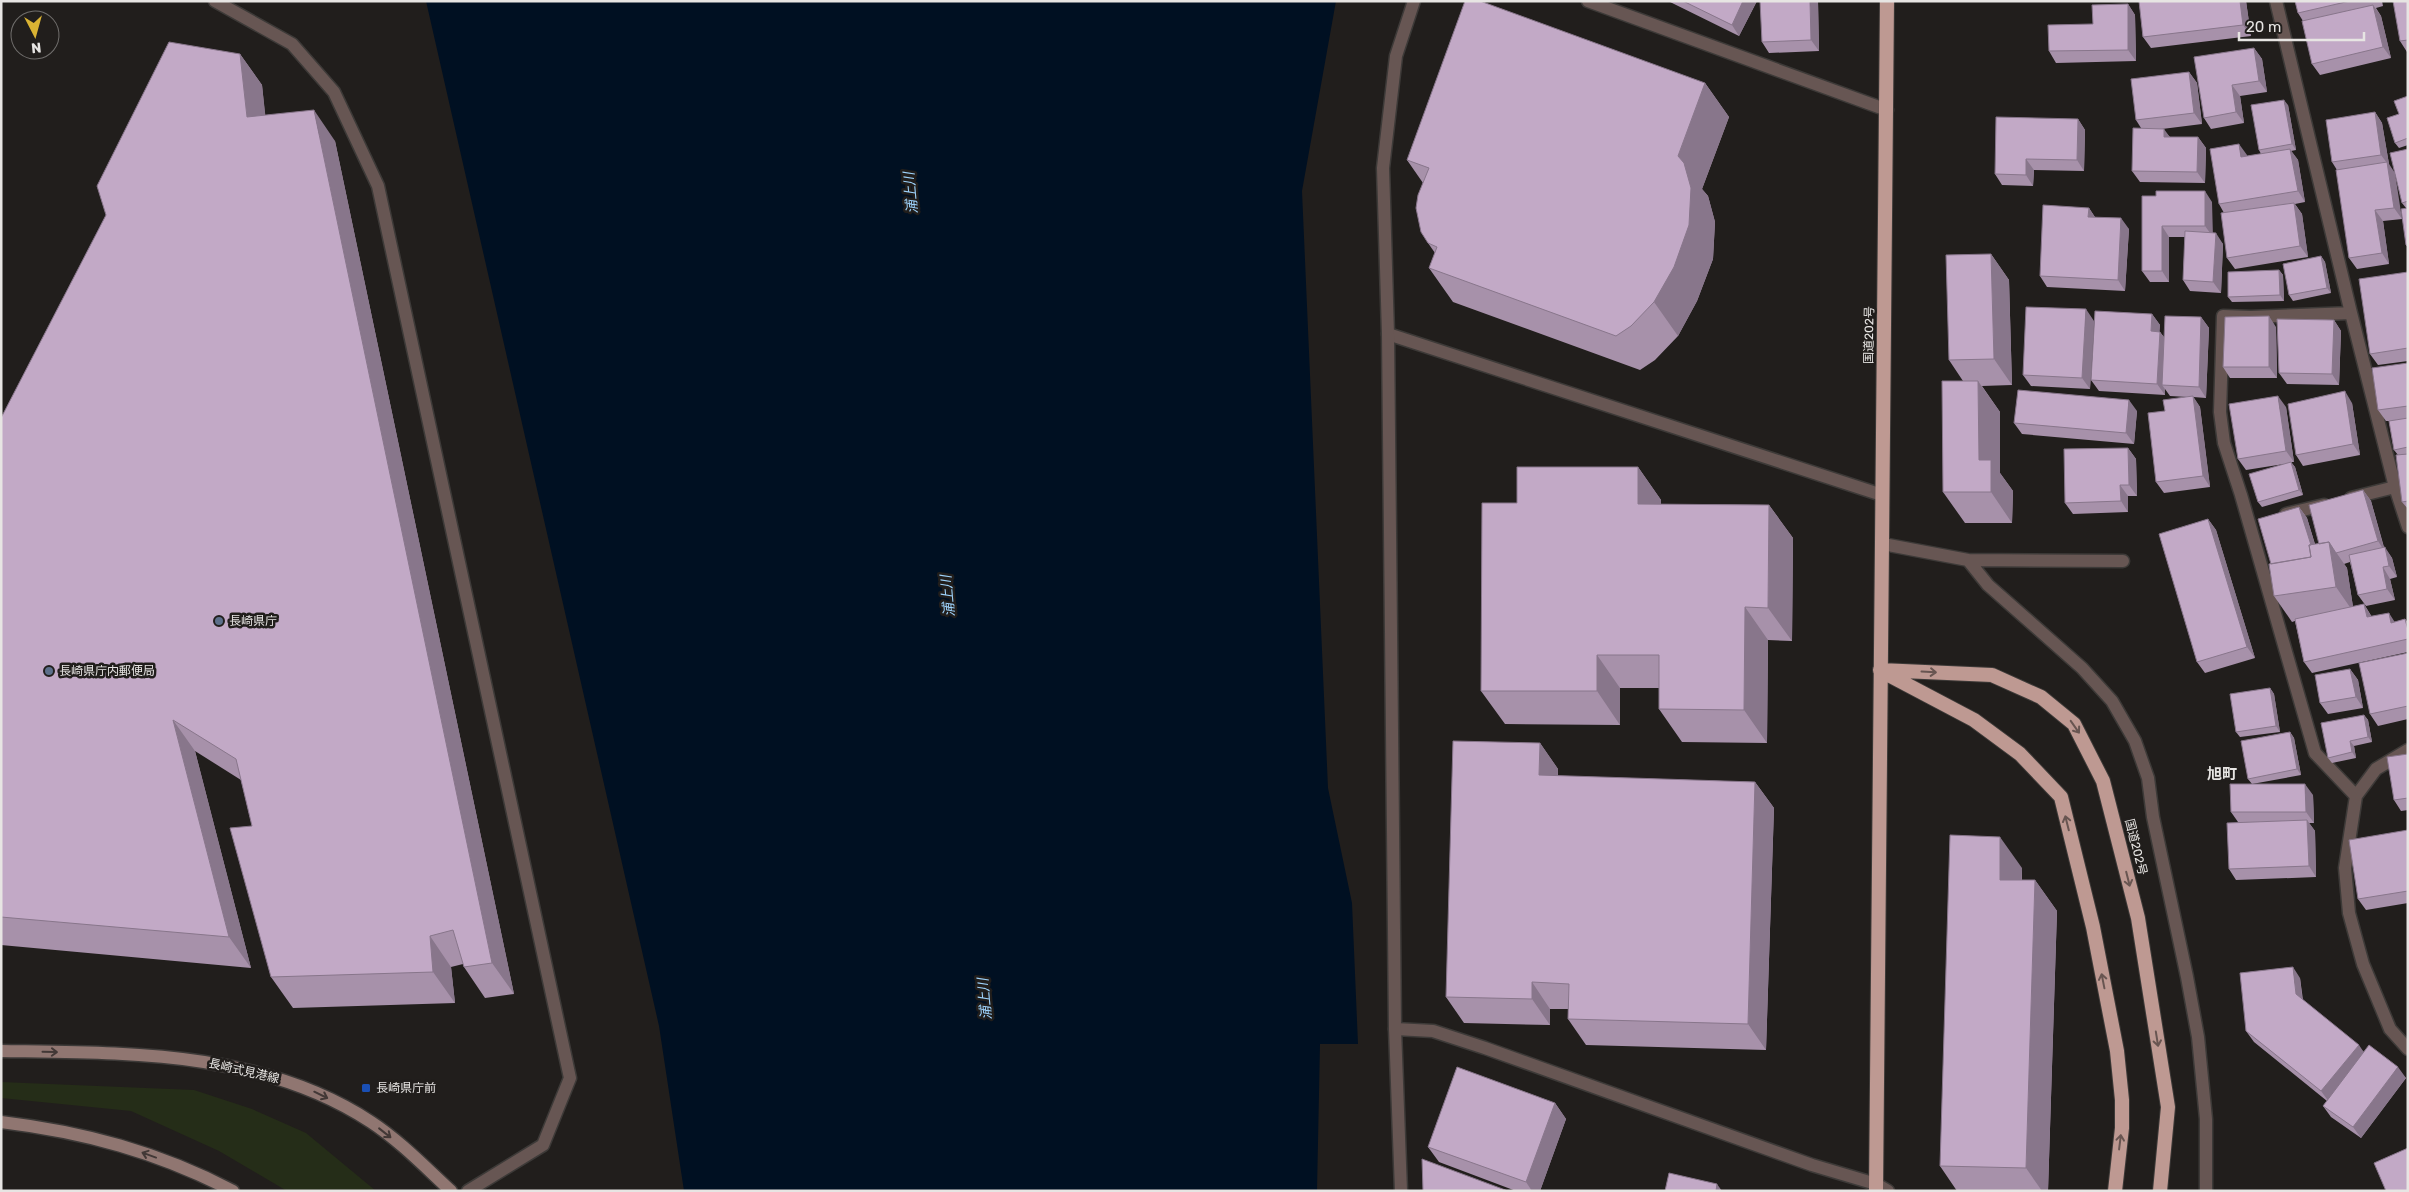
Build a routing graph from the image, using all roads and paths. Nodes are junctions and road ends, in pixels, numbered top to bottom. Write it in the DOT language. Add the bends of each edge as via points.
graph roads {
  1 [pos="216,1"];
  2 [pos="1414,1"];
  3 [pos="1588,1"];
  4 [pos="1887,1"];
  5 [pos="2276,1"];
  6 [pos="1887,110"];
  7 [pos="2351,313"];
  8 [pos="1388,334"];
  9 [pos="2395,487"];
  10 [pos="1882,495"];
  11 [pos="2276,516"];
  12 [pos="2408,527"];
  13 [pos="1883,544"];
  14 [pos="1968,560"];
  15 [pos="2123,561"];
  16 [pos="1880,670"];
  17 [pos="2408,750"];
  18 [pos="2356,796"];
  19 [pos="1395,1029"];
  20 [pos="2408,1049"];
  21 [pos="1,1051"];
  22 [pos="1,1122"];
  23 [pos="1880,1189"];
  24 [pos="233,1191"];
  25 [pos="451,1191"];
  26 [pos="468,1191"];
  27 [pos="1401,1191"];
  28 [pos="2115,1191"];
  29 [pos="2160,1191"];
  30 [pos="2206,1191"];
  1 -- 26 [label="street" via="292,44 334,92 378,186 568,1068 570,1078 543,1145"];
  2 -- 8 [label="street" via="1396,56 1383,168"];
  3 -- 6 [label="street"];
  4 -- 6 [label="highway, 国道202号"];
  5 -- 7 [label="street"];
  6 -- 10 [label="highway, 国道202号"];
  7 -- 9 [label="street"];
  7 -- 18 [label="street" via="2223,316 2220,376 2222,430 2228,459 2254,522 2315,753"];
  8 -- 10 [label="street"];
  8 -- 19 [label="street"];
  9 -- 11 [label="street"];
  9 -- 12 [label="street"];
  10 -- 13 [label="highway, 国道202号"];
  13 -- 14 [label="street"];
  13 -- 16 [label="highway, 国道202号"];
  14 -- 15 [label="street"];
  14 -- 30 [label="street" via="1988,585 2082,668 2112,701 2135,741 2148,778 2198,1037 2206,1119"];
  16 -- 23 [label="highway, 国道202号"];
  28 -- 16 [label="highway, one-way" via="2122,1128 2117,1050 2093,927 2061,797 2020,754 1974,720"];
  16 -- 29 [label="highway, 国道202号, one-way" via="1992,675 2041,697 2074,724 2104,781 2138,918 2168,1107"];
  17 -- 18 [label="street" via="2376,769"];
  18 -- 20 [label="street" via="2345,868 2349,913 2363,964 2386,1020"];
  19 -- 23 [label="street" via="1433,1031 1476,1045"];
  19 -- 27 [label="street"];
  21 -- 25 [label="main road, 長崎式見港線, one-way" via="137,1054 196,1060 297,1084 371,1122 408,1150"];
  24 -- 22 [label="main road, one-way" via="195,1171 123,1145 54,1129"];
}
